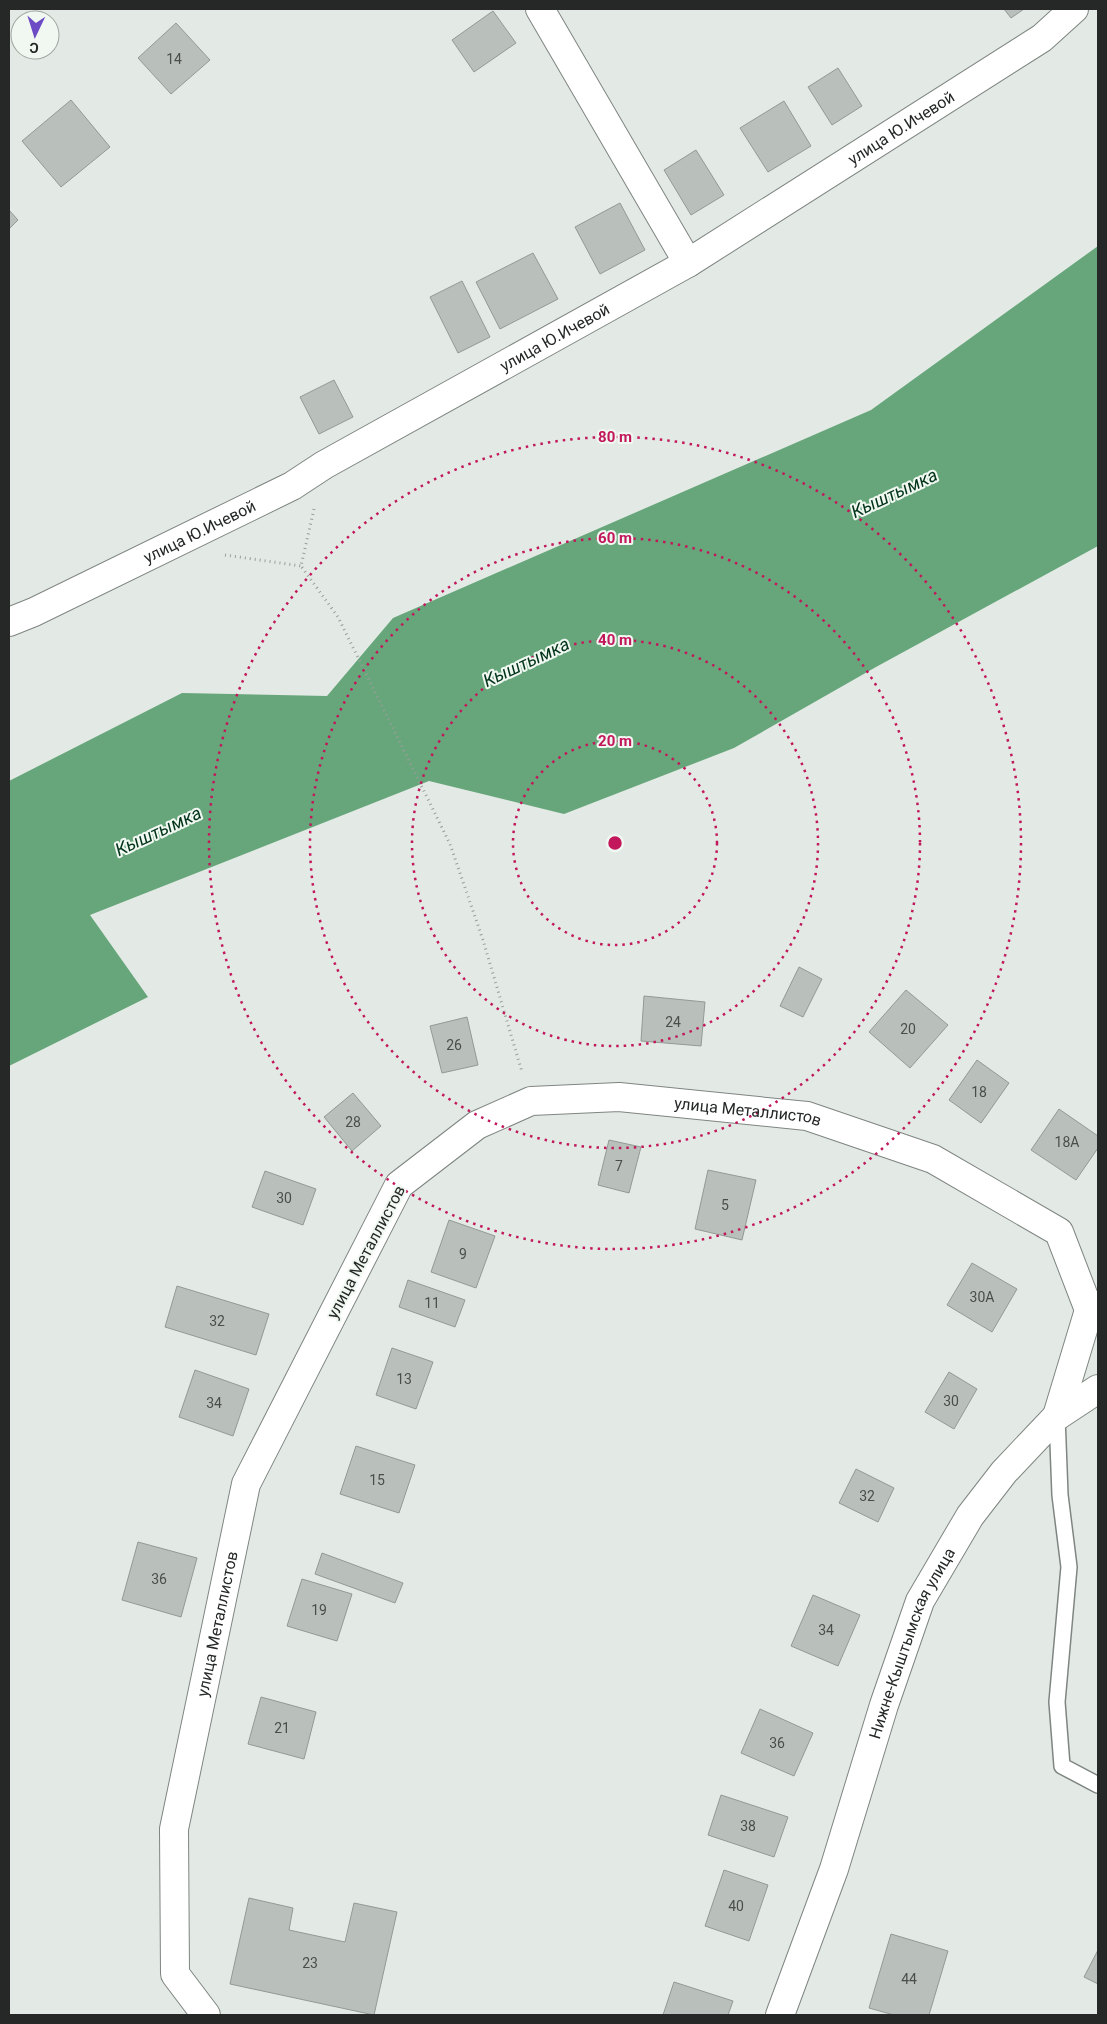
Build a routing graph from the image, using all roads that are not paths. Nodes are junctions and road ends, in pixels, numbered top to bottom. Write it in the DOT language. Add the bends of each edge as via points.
graph roads {
  1 [pos="540,9"];
  2 [pos="1074,9"];
  3 [pos="688,263"];
  4 [pos="9,622"];
  5 [pos="1093,1307"];
  6 [pos="1098,1389"];
  7 [pos="1057,1416"];
  8 [pos="1098,1785"];
  9 [pos="206,2015"];
  10 [pos="780,2015"];
  1 -- 3 [label="street"];
  2 -- 3 [label="street, улица Ю.Ичевой" via="1042,38"];
  3 -- 4 [label="street, улица Ю.Ичевой" via="292,486"];
  5 -- 7 [label="street, Нижне-Кыштымская улица"];
  5 -- 9 [label="street, улица Металлистов" via="1059,1232 932,1159 807,1116 620,1097 531,1101 477,1125 399,1185 246,1484 174,1829 175,1974"];
  6 -- 7 [label="street"];
  7 -- 8 [label="lane" via="1060,1495 1069,1567 1057,1702 1062,1766"];
  7 -- 10 [label="street, Нижне-Кыштымская улица" via="1004,1472 970,1516 920,1601 884,1705 834,1870"];
}
